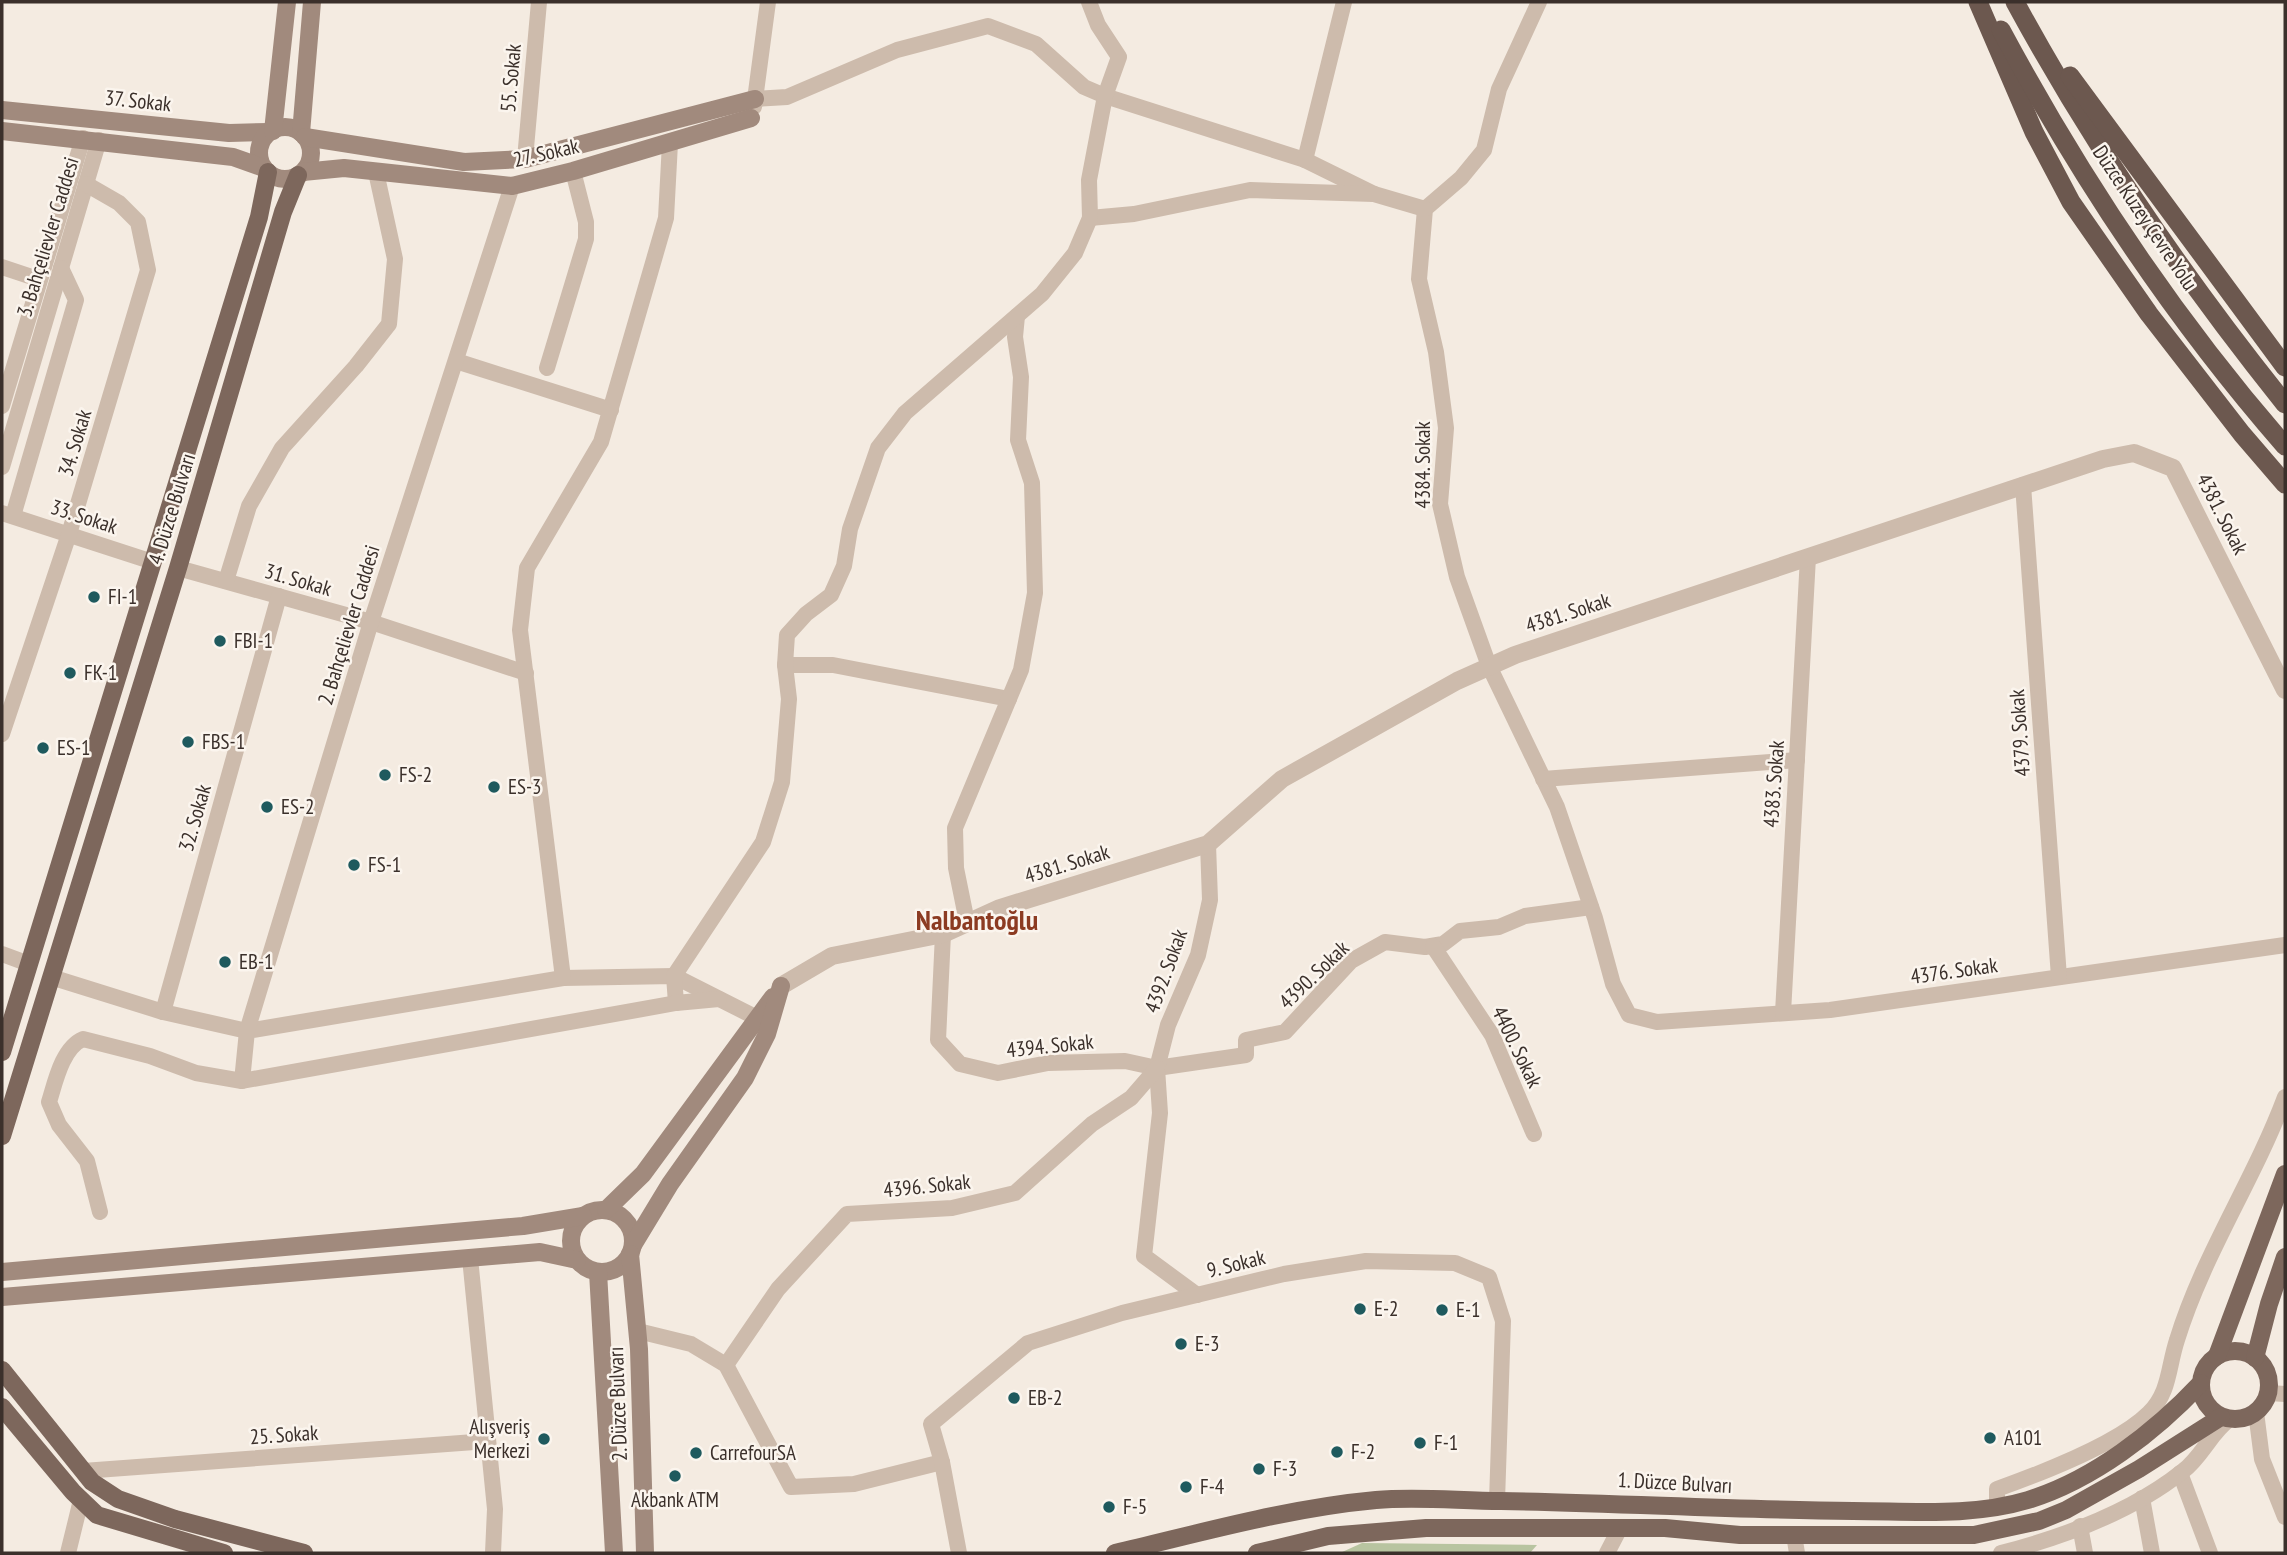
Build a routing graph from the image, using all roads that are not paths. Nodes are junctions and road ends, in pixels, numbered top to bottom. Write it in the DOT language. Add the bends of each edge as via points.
graph roads {
  1 [pos="287,2"];
  2 [pos="312,2"];
  3 [pos="540,2"];
  4 [pos="768,2"];
  5 [pos="1089,2"];
  6 [pos="1344,2"];
  7 [pos="1539,2"];
  8 [pos="1978,2"];
  9 [pos="1986,2"];
  10 [pos="2015,2"];
  11 [pos="2022,2"];
  12 [pos="1105,96"];
  13 [pos="787,97"];
  14 [pos="755,99"];
  15 [pos="2,110"];
  16 [pos="23,112"];
  17 [pos="751,118"];
  18 [pos="180,128"];
  19 [pos="2,131"];
  20 [pos="271,131"];
  21 [pos="20,132"];
  22 [pos="303,135"];
  23 [pos="91,139"];
  24 [pos="670,143"];
  25 [pos="177,150"];
  26 [pos="525,159"];
  27 [pos="1305,160"];
  28 [pos="266,170"];
  29 [pos="573,171"];
  30 [pos="376,172"];
  31 [pos="300,174"];
  32 [pos="86,184"];
  33 [pos="512,186"];
  34 [pos="1374,194"];
  35 [pos="1425,209"];
  36 [pos="1090,218"];
  37 [pos="2,267"];
  38 [pos="61,268"];
  39 [pos="32,277"];
  40 [pos="1017,316"];
  41 [pos="2,345"];
  42 [pos="17,355"];
  43 [pos="34,360"];
  44 [pos="456,361"];
  45 [pos="2285,367"];
  46 [pos="547,368"];
  47 [pos="2285,404"];
  48 [pos="2,406"];
  49 [pos="611,410"];
  50 [pos="2285,446"];
  51 [pos="2,467"];
  52 [pos="2285,484"];
  53 [pos="2023,485"];
  54 [pos="7,514"];
  55 [pos="69,534"];
  56 [pos="1808,557"];
  57 [pos="153,562"];
  58 [pos="178,568"];
  59 [pos="226,581"];
  60 [pos="279,596"];
  61 [pos="372,622"];
  62 [pos="785,665"];
  63 [pos="1489,666"];
  64 [pos="526,673"];
  65 [pos="2285,690"];
  66 [pos="1009,699"];
  67 [pos="2,734"];
  68 [pos="1797,760"];
  69 [pos="1543,779"];
  70 [pos="1208,844"];
  71 [pos="1591,907"];
  72 [pos="967,922"];
  73 [pos="943,934"];
  74 [pos="2285,945"];
  75 [pos="1433,946"];
  76 [pos="2,954"];
  77 [pos="29,964"];
  78 [pos="674,976"];
  79 [pos="51,977"];
  80 [pos="2059,977"];
  81 [pos="563,978"];
  82 [pos="781,986"];
  83 [pos="719,999"];
  84 [pos="676,1003"];
  85 [pos="163,1012"];
  86 [pos="1783,1013"];
  87 [pos="1629,1015"];
  88 [pos="757,1018"];
  89 [pos="247,1031"];
  90 [pos="767,1034"];
  91 [pos="2,1052"];
  92 [pos="1157,1068"];
  93 [pos="242,1081"];
  94 [pos="2285,1097"];
  95 [pos="1534,1134"];
  96 [pos="2,1136"];
  97 [pos="2285,1174"];
  98 [pos="606,1210"];
  99 [pos="100,1212"];
  100 [pos="583,1216"];
  101 [pos="632,1250"];
  102 [pos="2285,1257"];
  103 [pos="470,1258"];
  104 [pos="577,1260"];
  105 [pos="2,1272"];
  106 [pos="598,1272"];
  107 [pos="1197,1295"];
  108 [pos="2,1297"];
  109 [pos="638,1331"];
  110 [pos="2217,1356"];
  111 [pos="2255,1358"];
  112 [pos="726,1365"];
  113 [pos="2,1370"];
  114 [pos="2201,1383"];
  115 [pos="2277,1394"];
  116 [pos="2,1407"];
  117 [pos="2256,1412"];
  118 [pos="2226,1418"];
  119 [pos="488,1441"];
  120 [pos="942,1462"];
  121 [pos="83,1471"];
  122 [pos="2180,1474"];
  123 [pos="2141,1498"];
  124 [pos="81,1500"];
  125 [pos="1497,1501"];
  126 [pos="1997,1507"];
  127 [pos="2285,1517"];
  128 [pos="2080,1526"];
  129 [pos="1620,1528"];
  130 [pos="1795,1544"];
  131 [pos="1319,1546"];
  132 [pos="68,1553"];
  133 [pos="224,1553"];
  134 [pos="304,1553"];
  135 [pos="493,1553"];
  136 [pos="614,1553"];
  137 [pos="645,1553"];
  138 [pos="959,1553"];
  139 [pos="1115,1553"];
  140 [pos="1257,1553"];
  141 [pos="1607,1553"];
  142 [pos="2001,1553"];
  143 [pos="2085,1553"];
  144 [pos="2152,1553"];
  145 [pos="2210,1553"];
  1 -- 20 [label="main road"];
  2 -- 22 [label="main road"];
  3 -- 26 [label="street, 55. Sokak"];
  4 -- 14 [label="street"];
  5 -- 12 [label="street" via="1119,57"];
  6 -- 27 [label="street"];
  7 -- 35 [label="street" via="1500,89 1484,150 1461,178"];
  8 -- 52 [label="highway" via="2034,132 2071,202 2149,314"];
  9 -- 50 [label="highway, Düzce Kuzey Çevre Yolu" via="2036,94 2127,236"];
  10 -- 47 [label="highway, Düzce Kuzey Çevre Yolu" via="2051,68 2148,220"];
  11 -- 45 [label="highway" via="2076,85"];
  12 -- 13 [label="street" via="1084,87 1036,44 988,26 897,50"];
  12 -- 27 [label="street"];
  12 -- 36 [label="street" via="1089,180"];
  13 -- 14 [label="street"];
  13 -- 17 [label="street"];
  14 -- 17 [label="street"];
  14 -- 26 [label="main road"];
  15 -- 16 [label="main road, 37. Sokak"];
  16 -- 18 [label="main road, 37. Sokak"];
  16 -- 21 [label="main road"];
  17 -- 24 [label="main road, 27. Sokak"];
  18 -- 20 [label="main road, 37. Sokak"];
  18 -- 25 [label="main road"];
  19 -- 21 [label="main road"];
  20 -- 22 [label="main road" via="284,127"];
  20 -- 28 [label="main road" via="259,153"];
  21 -- 23 [label="main road"];
  22 -- 26 [label="main road" via="464,162"];
  22 -- 31 [label="main road" via="310,159"];
  23 -- 25 [label="main road"];
  23 -- 32 [label="street, 3. Bahçelievler Caddesi"];
  23 -- 42 [label="street, 3. Bahçelievler Caddesi"];
  24 -- 29 [label="main road, 27. Sokak"];
  24 -- 49 [label="street" via="666,218"];
  25 -- 28 [label="main road" via="233,157"];
  27 -- 34 [label="street"];
  28 -- 31 [label="main road" via="282,178"];
  28 -- 57 [label="main road, 4. Düzce Bulvarı" via="259,217"];
  29 -- 33 [label="main road, 27. Sokak"];
  29 -- 46 [label="street" via="586,239"];
  30 -- 31 [label="main road, 27. Sokak" via="344,168"];
  30 -- 33 [label="main road, 27. Sokak"];
  30 -- 59 [label="street" via="394,259 389,324 282,448 249,506"];
  31 -- 58 [label="main road, 4. Düzce Bulvarı" via="283,212"];
  32 -- 38 [label="street, 3. Bahçelievler Caddesi"];
  32 -- 55 [label="street, 34. Sokak" via="119,203 138,222 148,270"];
  33 -- 44 [label="street, 2. Bahçelievler Caddesi"];
  34 -- 35 [label="street"];
  34 -- 36 [label="street" via="1250,190 1134,214"];
  35 -- 63 [label="street, 4384. Sokak" via="1419,279 1437,352 1446,428 1440,505 1457,577"];
  36 -- 40 [label="street" via="1075,253"];
  37 -- 39 [label="street"];
  38 -- 43 [label="street, 3. Bahçelievler Caddesi"];
  38 -- 54 [label="street" via="76,300"];
  40 -- 62 [label="street" via="905,413 878,448 850,529 844,566 831,595 787,635"];
  40 -- 66 [label="street" via="1018,440 1032,483 1035,593 1021,670"];
  41 -- 42 [label="street"];
  42 -- 43 [label="street"];
  42 -- 48 [label="street, 3. Bahçelievler Caddesi"];
  43 -- 51 [label="street, 3. Bahçelievler Caddesi"];
  44 -- 49 [label="street"];
  44 -- 61 [label="street, 2. Bahçelievler Caddesi"];
  49 -- 64 [label="street" via="601,442 527,568 520,630"];
  53 -- 56 [label="street, 4381. Sokak"];
  53 -- 65 [label="street, 4381. Sokak" via="2134,453 2173,468"];
  53 -- 80 [label="street, 4379. Sokak"];
  54 -- 55 [label="street, 33. Sokak"];
  55 -- 57 [label="street, 33. Sokak"];
  55 -- 67 [label="street, 34. Sokak"];
  56 -- 63 [label="street, 4381. Sokak"];
  56 -- 68 [label="street, 4383. Sokak"];
  57 -- 77 [label="main road, 4. Düzce Bulvarı"];
  58 -- 59 [label="street, 31. Sokak"];
  58 -- 79 [label="main road, 4. Düzce Bulvarı"];
  59 -- 60 [label="street, 31. Sokak"];
  60 -- 61 [label="street, 31. Sokak"];
  60 -- 85 [label="street, 32. Sokak"];
  61 -- 64 [label="street, 31. Sokak"];
  61 -- 89 [label="street, 2. Bahçelievler Caddesi"];
  62 -- 66 [label="street" via="833,665"];
  62 -- 78 [label="street" via="789,699 782,782 764,842"];
  63 -- 69 [label="street, 4384. Sokak"];
  63 -- 70 [label="street, 4381. Sokak" via="1282,779"];
  64 -- 81 [label="street"];
  66 -- 72 [label="street" via="955,828 956,869"];
  68 -- 69 [label="street"];
  68 -- 86 [label="street, 4383. Sokak"];
  69 -- 71 [label="street, 4384. Sokak"];
  70 -- 72 [label="street, 4381. Sokak"];
  70 -- 92 [label="street, 4392. Sokak" via="1210,900 1198,954 1168,1025"];
  71 -- 75 [label="street" via="1525,916 1499,927 1460,930"];
  71 -- 87 [label="street, 4384. Sokak" via="1613,984"];
  72 -- 73 [label="street, 4381. Sokak"];
  73 -- 82 [label="street, 4381. Sokak" via="832,956"];
  73 -- 92 [label="street, 4394. Sokak" via="938,1040 960,1065 998,1073 1073,1062 1125,1061"];
  74 -- 80 [label="street, 4376. Sokak"];
  75 -- 92 [label="street, 4390. Sokak" via="1385,942 1351,961 1285,1032 1246,1040 1246,1055"];
  75 -- 95 [label="street, 4400. Sokak" via="1492,1034"];
  76 -- 77 [label="street"];
  77 -- 91 [label="main road, 4. Düzce Bulvarı"];
  78 -- 81 [label="street"];
  78 -- 83 [label="street"];
  78 -- 84 [label="street"];
  79 -- 85 [label="street"];
  79 -- 96 [label="main road, 4. Düzce Bulvarı"];
  80 -- 86 [label="street, 4376. Sokak"];
  81 -- 89 [label="street"];
  82 -- 88 [label="main road"];
  82 -- 90 [label="main road"];
  83 -- 84 [label="street"];
  83 -- 88 [label="street"];
  84 -- 93 [label="street"];
  85 -- 89 [label="street"];
  86 -- 87 [label="street, 4376. Sokak" via="1657,1022"];
  88 -- 90 [label="street"];
  88 -- 98 [label="main road" via="643,1174"];
  89 -- 93 [label="street, 2. Bahçelievler Caddesi"];
  90 -- 101 [label="main road" via="745,1078 670,1184"];
  92 -- 107 [label="street" via="1160,1112 1144,1256"];
  92 -- 112 [label="street, 4396. Sokak" via="1131,1098 1092,1124 1015,1193 952,1208 847,1214 778,1289"];
  93 -- 99 [label="street" via="196,1073 93,1040 76,1042 49,1102 59,1125 87,1161"];
  94 -- 126 [label="street" via="2272,1133 2193,1293 2168,1383 2157,1404 2143,1419 2056,1467 1997,1489"];
  97 -- 110 [label="main road"];
  98 -- 100 [label="main road"];
  98 -- 101 [label="main road" via="630,1226"];
  100 -- 104 [label="main road" via="570,1241"];
  100 -- 105 [label="main road" via="523,1226"];
  101 -- 106 [label="main road" via="617,1268"];
  101 -- 109 [label="main road, 2. Düzce Bulvarı"];
  102 -- 111 [label="main road"];
  103 -- 104 [label="main road" via="540,1252"];
  103 -- 108 [label="main road"];
  103 -- 119 [label="street"];
  104 -- 106 [label="main road"];
  106 -- 136 [label="main road, 2. Düzce Bulvarı"];
  107 -- 120 [label="street, 9. Sokak" via="1028,1343 931,1424"];
  107 -- 125 [label="street, 9. Sokak" via="1366,1261 1455,1263 1489,1277 1503,1321"];
  109 -- 112 [label="street" via="691,1344"];
  109 -- 137 [label="main road, 2. Düzce Bulvarı"];
  110 -- 111 [label="main road" via="2239,1351"];
  110 -- 114 [label="main road" via="2208,1364"];
  111 -- 115 [label="main road"];
  112 -- 120 [label="street" via="791,1487 854,1484"];
  113 -- 121 [label="main road"];
  114 -- 118 [label="main road" via="2206,1404"];
  114 -- 126 [label="main road, 1. Düzce Bulvarı" via="2131,1446 2094,1469 2030,1500"];
  115 -- 117 [label="main road"];
  116 -- 124 [label="main road"];
  117 -- 118 [label="main road" via="2239,1419"];
  117 -- 127 [label="street" via="2262,1459"];
  118 -- 122 [label="street"];
  118 -- 130 [label="main road" via="2039,1521 1974,1535"];
  119 -- 121 [label="street, 25. Sokak"];
  119 -- 135 [label="street" via="495,1509"];
  120 -- 138 [label="street, 9. Sokak"];
  121 -- 134 [label="main road" via="118,1499"];
  122 -- 123 [label="street"];
  122 -- 145 [label="street"];
  123 -- 128 [label="street"];
  123 -- 144 [label="street"];
  124 -- 132 [label="street"];
  124 -- 133 [label="main road" via="97,1515"];
  125 -- 126 [label="main road, 1. Düzce Bulvarı" via="1766,1510"];
  125 -- 139 [label="main road, 1. Düzce Bulvarı" via="1378,1500 1296,1511"];
  128 -- 142 [label="street"];
  128 -- 143 [label="street"];
  129 -- 130 [label="main road"];
  129 -- 131 [label="main road" via="1426,1528"];
  129 -- 141 [label="street"];
  131 -- 140 [label="main road"];
}
